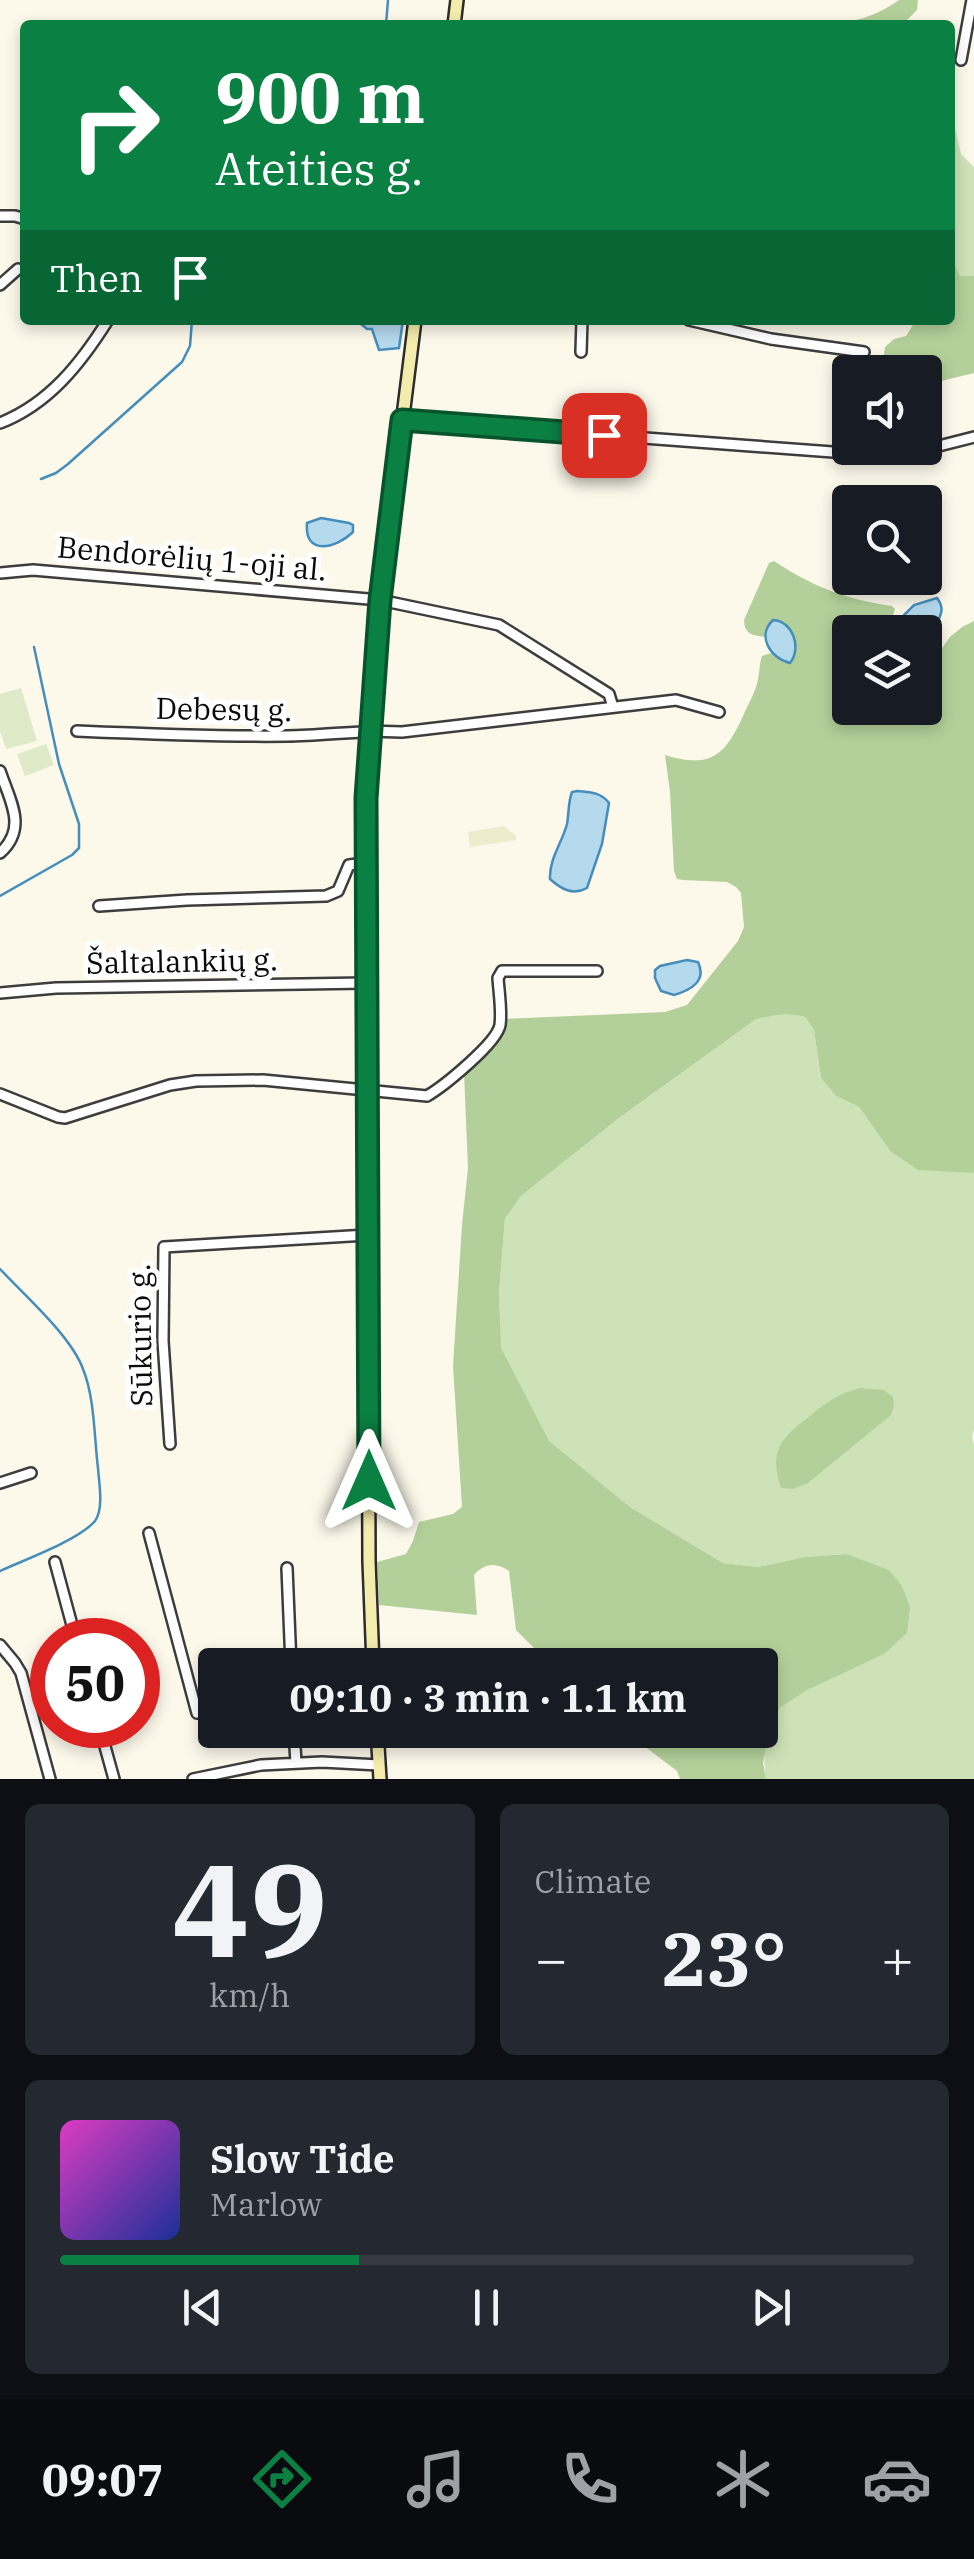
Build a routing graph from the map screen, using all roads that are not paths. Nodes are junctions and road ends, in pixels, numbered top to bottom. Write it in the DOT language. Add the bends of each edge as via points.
graph roads {
  1 [pos="972,0"];
  2 [pos="961,60"];
  3 [pos="18,269"];
  4 [pos="0,284"];
  5 [pos="105,325"];
  6 [pos="414,325"];
  7 [pos="582,325"];
  8 [pos="711,325"];
  9 [pos="582,352"];
  10 [pos="864,352"];
  11 [pos="402,420"];
  12 [pos="0,423"];
  13 [pos="974,437"];
  14 [pos="0,573"];
  15 [pos="380,600"];
  16 [pos="614,706"];
  17 [pos="719,712"];
  18 [pos="370,730"];
  19 [pos="77,732"];
  20 [pos="0,771"];
  21 [pos="0,853"];
  22 [pos="366,863"];
  23 [pos="100,906"];
  24 [pos="597,971"];
  25 [pos="366,983"];
  26 [pos="0,994"];
  27 [pos="366,1089"];
  28 [pos="0,1094"];
  29 [pos="367,1235"];
  30 [pos="170,1444"];
  31 [pos="31,1472"];
  32 [pos="0,1483"];
  33 [pos="148,1533"];
  34 [pos="55,1562"];
  35 [pos="287,1568"];
  36 [pos="70,1618"];
  37 [pos="0,1644"];
  38 [pos="290,1648"];
  39 [pos="372,1648"];
  40 [pos="198,1713"];
  41 [pos="106,1748"];
  42 [pos="295,1748"];
  43 [pos="378,1748"];
  44 [pos="296,1763"];
  45 [pos="379,1764"];
  46 [pos="50,1779"];
  47 [pos="114,1779"];
  48 [pos="193,1779"];
  49 [pos="380,1779"];
  1 -- 2 [label="street"];
  3 -- 4 [label="street"];
  5 -- 12 [label="street" via="84,358 42,400"];
  6 -- 11 [label="main road"];
  7 -- 9 [label="street"];
  8 -- 10 [label="street"];
  11 -- 13 [label="street" via="887,456"];
  11 -- 15 [label="main road"];
  14 -- 15 [label="street, Bendorėlių 1-oji al." via="33,570"];
  15 -- 16 [label="street, Bendorėlių 1-oji al." via="499,625 610,694"];
  15 -- 18 [label="main road"];
  16 -- 17 [label="street, Debesų g." via="676,700"];
  16 -- 18 [label="street, Debesų g." via="402,732"];
  18 -- 19 [label="street, Debesų g." via="286,736"];
  18 -- 22 [label="main road"];
  20 -- 21 [label="street" via="16,825"];
  22 -- 23 [label="street" via="349,864 338,891 326,896"];
  22 -- 25 [label="main road"];
  24 -- 27 [label="street" via="502,971 500,1030 453,1077 423,1097"];
  25 -- 26 [label="street, Šaltalankių g."];
  25 -- 27 [label="main road"];
  27 -- 28 [label="street" via="196,1081 65,1118"];
  27 -- 29 [label="main road"];
  29 -- 30 [label="street, Sūkurio g." via="164,1247"];
  29 -- 39 [label="main road"];
  31 -- 32 [label="street"];
  33 -- 40 [label="street"];
  34 -- 36 [label="street"];
  35 -- 38 [label="street"];
  37 -- 46 [label="street" via="21,1674"];
  41 -- 47 [label="street"];
  42 -- 44 [label="street"];
  43 -- 45 [label="main road"];
  44 -- 45 [label="street"];
  44 -- 48 [label="street"];
  45 -- 49 [label="main road"];
}
